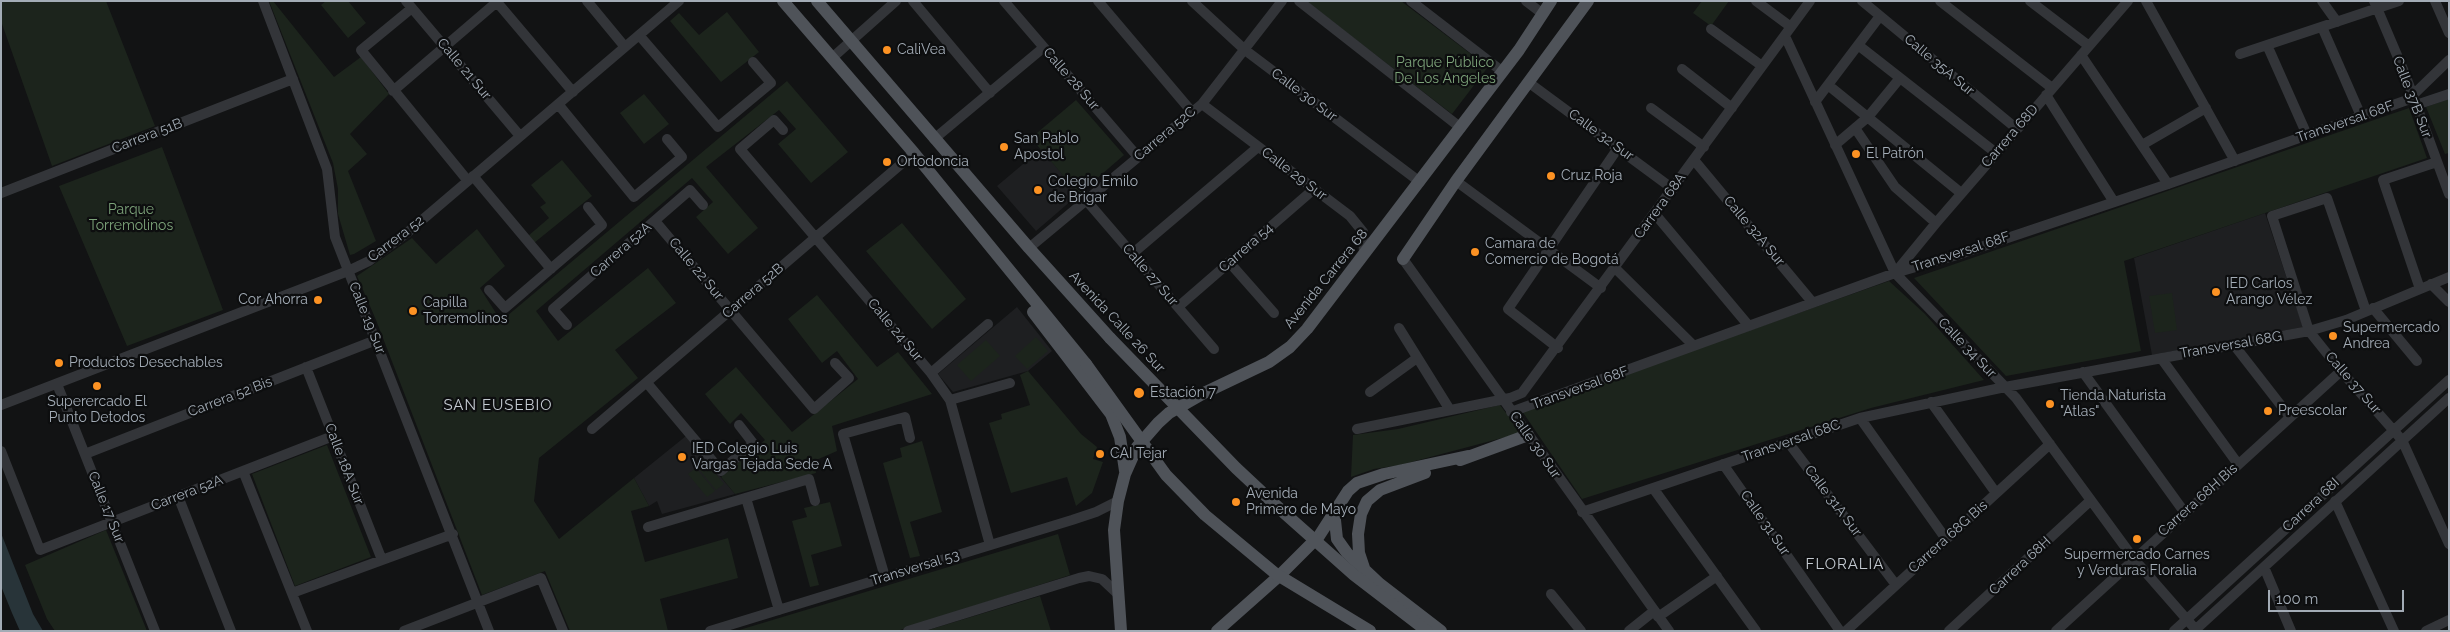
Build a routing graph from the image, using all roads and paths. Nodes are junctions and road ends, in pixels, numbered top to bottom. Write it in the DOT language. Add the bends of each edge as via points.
graph roads {
  1 [pos="263,1"];
  2 [pos="587,1"];
  3 [pos="679,1"];
  4 [pos="783,1"];
  5 [pos="817,1"];
  6 [pos="896,1"];
  7 [pos="913,1"];
  8 [pos="1004,1"];
  9 [pos="1098,1"];
  10 [pos="1192,1"];
  11 [pos="1282,1"];
  12 [pos="1299,1"];
  13 [pos="1411,1"];
  14 [pos="1526,1"];
  15 [pos="1551,1"];
  16 [pos="1588,1"];
  17 [pos="1756,1"];
  18 [pos="1810,1"];
  19 [pos="1862,1"];
  20 [pos="1940,1"];
  21 [pos="2030,1"];
  22 [pos="2128,1"];
  23 [pos="2146,1"];
  24 [pos="2322,1"];
  25 [pos="2399,1"];
  26 [pos="2435,1"];
  27 [pos="497,2"];
  28 [pos="409,4"];
  29 [pos="2375,5"];
  30 [pos="1543,14"];
  31 [pos="1880,16"];
  32 [pos="2337,22"];
  33 [pos="2322,27"];
  34 [pos="1711,29"];
  35 [pos="1788,32"];
  36 [pos="2449,33"];
  37 [pos="639,35"];
  38 [pos="851,41"];
  39 [pos="1858,45"];
  40 [pos="2267,45"];
  41 [pos="445,46"];
  42 [pos="2089,46"];
  43 [pos="625,47"];
  44 [pos="1043,48"];
  45 [pos="1245,50"];
  46 [pos="2240,54"];
  47 [pos="2081,55"];
  48 [pos="832,58"];
  49 [pos="2449,60"];
  50 [pos="753,62"];
  51 [pos="1762,66"];
  52 [pos="1682,69"];
  53 [pos="1503,72"];
  54 [pos="1900,78"];
  55 [pos="293,79"];
  56 [pos="1528,82"];
  57 [pos="1828,85"];
  58 [pos="394,91"];
  59 [pos="572,92"];
  60 [pos="990,92"];
  61 [pos="2049,92"];
  62 [pos="2449,94"];
  63 [pos="2414,99"];
  64 [pos="1815,102"];
  65 [pos="558,104"];
  66 [pos="1202,104"];
  67 [pos="1651,108"];
  68 [pos="1732,108"];
  69 [pos="2206,108"];
  70 [pos="1192,112"];
  71 [pos="2361,116"];
  72 [pos="1868,117"];
  73 [pos="1461,128"];
  74 [pos="1855,128"];
  75 [pos="2016,129"];
  76 [pos="783,130"];
  77 [pos="2307,135"];
  78 [pos="520,136"];
  79 [pos="667,139"];
  80 [pos="934,139"];
  81 [pos="1836,145"];
  82 [pos="2142,145"];
  83 [pos="1258,147"];
  84 [pos="1704,147"];
  85 [pos="1618,148"];
  86 [pos="914,153"];
  87 [pos="1996,153"];
  88 [pos="1138,157"];
  89 [pos="1694,160"];
  90 [pos="2235,161"];
  91 [pos="2437,162"];
  92 [pos="470,178"];
  93 [pos="1456,180"];
  94 [pos="1420,182"];
  95 [pos="2168,184"];
  96 [pos="1314,189"];
  97 [pos="1673,189"];
  98 [pos="1,193"];
  99 [pos="1961,193"];
  100 [pos="2449,194"];
  101 [pos="1086,200"];
  102 [pos="2114,202"];
  103 [pos="703,205"];
  104 [pos="588,207"];
  105 [pos="1655,214"];
  106 [pos="655,221"];
  107 [pos="1936,223"];
  108 [pos="974,225"];
  109 [pos="816,238"];
  110 [pos="1029,248"];
  111 [pos="1549,249"];
  112 [pos="1132,254"];
  113 [pos="1364,257"];
  114 [pos="1402,259"];
  115 [pos="1230,262"];
  116 [pos="1615,268"];
  117 [pos="551,269"];
  118 [pos="348,271"];
  119 [pos="1895,273"];
  120 [pos="2449,277"];
  121 [pos="2431,284"];
  122 [pos="1601,288"];
  123 [pos="2420,288"];
  124 [pos="489,290"];
  125 [pos="2449,302"];
  126 [pos="1813,303"];
  127 [pos="1178,307"];
  128 [pos="2369,310"];
  129 [pos="731,311"];
  130 [pos="1274,313"];
  131 [pos="988,324"];
  132 [pos="567,325"];
  133 [pos="1749,326"];
  134 [pos="1399,328"];
  135 [pos="2309,331"];
  136 [pos="376,340"];
  137 [pos="2234,345"];
  138 [pos="1694,346"];
  139 [pos="1558,348"];
  140 [pos="1214,349"];
  141 [pos="1418,358"];
  142 [pos="2161,358"];
  143 [pos="2417,361"];
  144 [pos="835,362"];
  145 [pos="306,367"];
  146 [pos="2340,370"];
  147 [pos="2083,372"];
  148 [pos="931,373"];
  149 [pos="2449,380"];
  150 [pos="647,383"];
  151 [pos="1010,383"];
  152 [pos="57,384"];
  153 [pos="2005,387"];
  154 [pos="1370,392"];
  155 [pos="2449,398"];
  156 [pos="950,400"];
  157 [pos="1502,400"];
  158 [pos="1931,402"];
  159 [pos="1,405"];
  160 [pos="1450,410"];
  161 [pos="1511,412"];
  162 [pos="2290,417"];
  163 [pos="1860,418"];
  164 [pos="739,425"];
  165 [pos="1357,429"];
  166 [pos="2394,429"];
  167 [pos="592,430"];
  168 [pos="333,436"];
  169 [pos="1528,436"];
  170 [pos="910,438"];
  171 [pos="2402,440"];
  172 [pos="1788,442"];
  173 [pos="2050,444"];
  174 [pos="1,451"];
  175 [pos="85,454"];
  176 [pos="1468,456"];
  177 [pos="1723,464"];
  178 [pos="2238,464"];
  179 [pos="243,471"];
  180 [pos="1125,474"];
  181 [pos="1653,488"];
  182 [pos="1996,493"];
  183 [pos="178,496"];
  184 [pos="746,498"];
  185 [pos="815,501"];
  186 [pos="1118,501"];
  187 [pos="2090,501"];
  188 [pos="2336,501"];
  189 [pos="1334,511"];
  190 [pos="1582,512"];
  191 [pos="2185,513"];
  192 [pos="112,522"];
  193 [pos="648,526"];
  194 [pos="453,534"];
  195 [pos="1946,539"];
  196 [pos="2449,544"];
  197 [pos="990,545"];
  198 [pos="2134,559"];
  199 [pos="382,560"];
  200 [pos="2264,567"];
  201 [pos="1365,571"];
  202 [pos="1718,576"];
  203 [pos="885,577"];
  204 [pos="1896,585"];
  205 [pos="292,593"];
  206 [pos="1552,594"];
  207 [pos="1120,595"];
  208 [pos="479,603"];
  209 [pos="779,610"];
  210 [pos="1656,614"];
  211 [pos="2187,619"];
  212 [pos="2449,620"];
  213 [pos="2196,630"];
  214 [pos="155,631"];
  215 [pos="230,631"];
  216 [pos="307,631"];
  217 [pos="404,631"];
  218 [pos="490,631"];
  219 [pos="563,631"];
  220 [pos="710,631"];
  221 [pos="908,631"];
  222 [pos="1120,631"];
  223 [pos="1217,631"];
  224 [pos="1370,631"];
  225 [pos="1427,631"];
  226 [pos="1441,631"];
  227 [pos="1581,631"];
  228 [pos="1629,631"];
  229 [pos="1668,631"];
  230 [pos="1756,631"];
  231 [pos="1840,631"];
  232 [pos="1846,631"];
  233 [pos="1949,631"];
  234 [pos="2056,631"];
  235 [pos="2174,631"];
  236 [pos="2292,631"];
  237 [pos="2394,631"];
  238 [pos="2426,631"];
  1 -- 55 [label="street, Calle 19 Sur"];
  2 -- 43 [label="street"];
  3 -- 37 [label="street, Carrera 52"];
  4 -- 48 [label="main road"];
  5 -- 38 [label="main road, Avenida Calle 26 Sur"];
  6 -- 38 [label="street"];
  7 -- 60 [label="street"];
  8 -- 44 [label="street, Calle 28 Sur"];
  9 -- 70 [label="street"];
  10 -- 45 [label="street, Calle 30 Sur"];
  11 -- 45 [label="street, Carrera 52C"];
  12 -- 73 [label="street"];
  13 -- 53 [label="street"];
  14 -- 30 [label="street"];
  15 -- 30 [label="main road, Avenida Carrera 68"];
  16 -- 56 [label="main road"];
  17 -- 35 [label="street"];
  18 -- 35 [label="street, Carrera 68A"];
  19 -- 31 [label="street, Calle 35A Sur"];
  20 -- 61 [label="street"];
  21 -- 42 [label="street"];
  22 -- 42 [label="street, Carrera 68D"];
  23 -- 69 [label="street"];
  24 -- 32 [label="street"];
  25 -- 29 [label="street"];
  26 -- 36 [label="street"];
  27 -- 41 [label="street"];
  27 -- 59 [label="street"];
  28 -- 41 [label="street, Calle 21 Sur"];
  28 -- 58 [label="street" via="361,50"];
  29 -- 32 [label="street"];
  29 -- 63 [label="street, Calle 37B Sur"];
  30 -- 53 [label="main road, Avenida Carrera 68"];
  31 -- 39 [label="street"];
  31 -- 75 [label="street, Calle 35A Sur"];
  32 -- 33 [label="street"];
  33 -- 40 [label="street"];
  33 -- 71 [label="street"];
  34 -- 51 [label="street"];
  35 -- 51 [label="street, Carrera 68A"];
  35 -- 64 [label="street, Calle 34 Sur"];
  37 -- 43 [label="street, Carrera 52"];
  37 -- 50 [label="street" via="718,127 771,83"];
  38 -- 48 [label="street"];
  38 -- 80 [label="main road, Avenida Calle 26 Sur"];
  39 -- 54 [label="street"];
  39 -- 57 [label="street"];
  40 -- 46 [label="street"];
  40 -- 77 [label="street"];
  41 -- 58 [label="street"];
  41 -- 78 [label="street, Calle 21 Sur"];
  42 -- 47 [label="street, Carrera 68D"];
  43 -- 59 [label="street, Carrera 52"];
  44 -- 60 [label="street"];
  44 -- 88 [label="street, Calle 28 Sur"];
  45 -- 66 [label="street, Carrera 52C"];
  45 -- 94 [label="street, Calle 30 Sur"];
  47 -- 61 [label="street, Carrera 68D"];
  47 -- 82 [label="street"];
  48 -- 86 [label="main road"];
  49 -- 63 [label="street"];
  51 -- 68 [label="street, Carrera 68A"];
  52 -- 68 [label="street"];
  53 -- 73 [label="main road, Avenida Carrera 68"];
  54 -- 72 [label="street"];
  54 -- 87 [label="street"];
  55 -- 98 [label="street, Carrera 51B"];
  55 -- 118 [label="street, Calle 19 Sur" via="327,169 335,237"];
  56 -- 85 [label="street, Calle 32 Sur"];
  56 -- 93 [label="main road"];
  57 -- 64 [label="street"];
  57 -- 72 [label="street"];
  58 -- 92 [label="street"];
  59 -- 65 [label="street, Carrera 52"];
  60 -- 80 [label="street"];
  61 -- 75 [label="street, Carrera 68D"];
  61 -- 102 [label="street"];
  62 -- 63 [label="street, Transversal 68F"];
  63 -- 71 [label="street, Transversal 68F"];
  63 -- 91 [label="street, Calle 37B Sur"];
  64 -- 81 [label="street, Calle 34 Sur"];
  65 -- 78 [label="street, Carrera 52"];
  65 -- 79 [label="street" via="634,197 682,157"];
  66 -- 70 [label="street, Carrera 52C"];
  66 -- 83 [label="street, Calle 29 Sur"];
  67 -- 84 [label="street"];
  68 -- 84 [label="street, Carrera 68A"];
  69 -- 82 [label="street"];
  69 -- 90 [label="street"];
  70 -- 88 [label="street, Carrera 52C"];
  71 -- 77 [label="street, Transversal 68F"];
  72 -- 74 [label="street"];
  72 -- 99 [label="street"];
  73 -- 94 [label="main road, Avenida Carrera 68"];
  74 -- 81 [label="street"];
  74 -- 107 [label="street" via="1895,187"];
  75 -- 87 [label="street, Carrera 68D"];
  76 -- 109 [label="street, Calle 24 Sur" via="774,120 740,148"];
  77 -- 90 [label="street, Transversal 68F"];
  78 -- 92 [label="street, Carrera 52"];
  80 -- 110 [label="main road, Avenida Calle 26 Sur"];
  81 -- 119 [label="street, Calle 34 Sur"];
  82 -- 95 [label="street"];
  83 -- 96 [label="street, Calle 29 Sur"];
  83 -- 112 [label="street"];
  84 -- 89 [label="street, Carrera 68A"];
  85 -- 97 [label="street, Calle 32 Sur"];
  85 -- 111 [label="street"];
  86 -- 108 [label="main road"];
  86 -- 109 [label="street, Carrera 52B"];
  87 -- 99 [label="street, Carrera 68D"];
  88 -- 101 [label="street, Carrera 52C"];
  89 -- 97 [label="street, Carrera 68A"];
  89 -- 126 [label="street, Calle 32A Sur"];
  90 -- 95 [label="street, Transversal 68F"];
  91 -- 100 [label="street, Calle 37B Sur"];
  91 -- 123 [label="street" via="2383,180"];
  92 -- 117 [label="street"];
  92 -- 118 [label="street, Carrera 52" via="382,252"];
  93 -- 111 [label="street"];
  93 -- 114 [label="main road"];
  94 -- 113 [label="main road, Avenida Carrera 68"];
  95 -- 102 [label="street, Transversal 68F"];
  96 -- 113 [label="street, Calle 29 Sur" via="1358,224 1364,236"];
  96 -- 115 [label="street, Carrera 54"];
  97 -- 105 [label="street, Carrera 68A"];
  99 -- 107 [label="street, Carrera 68D"];
  101 -- 110 [label="street, Carrera 52C"];
  101 -- 112 [label="street, Calle 27 Sur"];
  102 -- 119 [label="street, Transversal 68F"];
  103 -- 106 [label="street, Carrera 52A" via="690,190"];
  104 -- 117 [label="street" via="602,225"];
  105 -- 116 [label="street, Carrera 68A"];
  105 -- 133 [label="street"];
  106 -- 129 [label="street, Calle 22 Sur"];
  106 -- 132 [label="street, Carrera 52A" via="553,309"];
  107 -- 119 [label="street, Carrera 68D"];
  108 -- 180 [label="main road" via="1065,356 1106,407 1120,436"];
  108 -- 224 [label="main road, bridge" via="1086,364 1166,475 1205,515 1276,574"];
  109 -- 129 [label="street, Carrera 52B"];
  109 -- 148 [label="street, Calle 24 Sur"];
  110 -- 225 [label="main road, Avenida Calle 26 Sur, bridge" via="1215,447 1354,574"];
  111 -- 122 [label="street"];
  111 -- 139 [label="street" via="1508,308"];
  112 -- 127 [label="street, Calle 27 Sur"];
  113 -- 180 [label="main road, Avenida Carrera 68" via="1318,317 1290,347 1269,362 1204,392 1169,413 1137,447"];
  114 -- 157 [label="street, Calle 30 Sur"];
  115 -- 127 [label="street, Carrera 54"];
  115 -- 130 [label="street"];
  116 -- 122 [label="street, Carrera 68A"];
  116 -- 138 [label="street"];
  117 -- 124 [label="street" via="505,308"];
  118 -- 136 [label="street, Calle 19 Sur"];
  118 -- 152 [label="street, Carrera 52"];
  119 -- 126 [label="street, Transversal 68F"];
  119 -- 153 [label="street, Calle 34 Sur"];
  120 -- 121 [label="street, Transversal 68G"];
  121 -- 123 [label="street, Transversal 68G"];
  121 -- 125 [label="street"];
  122 -- 139 [label="street, Carrera 68A"];
  123 -- 128 [label="street, Transversal 68G"];
  126 -- 133 [label="street, Transversal 68F"];
  127 -- 140 [label="street, Calle 27 Sur"];
  128 -- 135 [label="street, Transversal 68G"];
  128 -- 135 [label="street, Calle 37 Sur" via="2327,198 2272,216"];
  128 -- 143 [label="street"];
  129 -- 144 [label="street, Calle 22 Sur" via="814,409 849,378"];
  129 -- 150 [label="street, Carrera 52B"];
  131 -- 148 [label="street"];
  133 -- 138 [label="street, Transversal 68F"];
  134 -- 141 [label="street"];
  135 -- 137 [label="street, Transversal 68G"];
  135 -- 146 [label="street, Calle 37 Sur"];
  136 -- 145 [label="street, Carrera 52 Bis"];
  136 -- 194 [label="street, Calle 19 Sur"];
  137 -- 142 [label="street, Transversal 68G"];
  137 -- 162 [label="street"];
  138 -- 161 [label="street, Transversal 68F"];
  139 -- 157 [label="street, Carrera 68A" via="1529,387 1516,397"];
  141 -- 154 [label="street"];
  141 -- 160 [label="street"];
  142 -- 147 [label="street, Transversal 68G"];
  142 -- 178 [label="street"];
  145 -- 168 [label="street, Calle 18A Sur"];
  145 -- 175 [label="street, Carrera 52 Bis"];
  146 -- 162 [label="street, Carrera 68H Bis"];
  146 -- 166 [label="street, Calle 37 Sur"];
  147 -- 153 [label="street, Transversal 68G"];
  147 -- 191 [label="street"];
  148 -- 156 [label="street, Calle 24 Sur"];
  149 -- 166 [label="street, Carrera 68I"];
  150 -- 164 [label="street" via="721,471 753,443"];
  150 -- 167 [label="street, Carrera 52B"];
  151 -- 156 [label="street"];
  152 -- 159 [label="street, Carrera 52"];
  152 -- 175 [label="street, Calle 17 Sur"];
  153 -- 158 [label="street, Transversal 68C"];
  153 -- 173 [label="street, Calle 34 Sur"];
  155 -- 171 [label="street, Carrera 68I"];
  156 -- 197 [label="street, Calle 24 Sur"];
  157 -- 160 [label="street, Carrera 68A"];
  157 -- 161 [label="street, Calle 30 Sur"];
  158 -- 163 [label="street, Transversal 68C"];
  158 -- 182 [label="street"];
  160 -- 165 [label="street, Carrera 68A"];
  161 -- 169 [label="street, Calle 30 Sur"];
  162 -- 178 [label="street, Carrera 68H Bis"];
  163 -- 172 [label="street, Transversal 68C"];
  163 -- 195 [label="street"];
  166 -- 171 [label="street, Calle 37 Sur"];
  166 -- 211 [label="street, Carrera 68I"];
  168 -- 179 [label="street, Carrera 52A"];
  168 -- 199 [label="street, Calle 18A Sur"];
  169 -- 176 [label="main road"];
  169 -- 190 [label="street, Calle 30 Sur"];
  170 -- 203 [label="street" via="905,417 843,434"];
  171 -- 188 [label="street, Carrera 68I"];
  171 -- 196 [label="street, Calle 37 Sur"];
  172 -- 177 [label="street, Transversal 68C"];
  172 -- 204 [label="street, Calle 31A Sur"];
  173 -- 182 [label="street, Carrera 68G Bis"];
  173 -- 187 [label="street, Calle 34 Sur"];
  174 -- 192 [label="street, Carrera 52A" via="40,550"];
  175 -- 192 [label="street, Calle 17 Sur"];
  176 -- 189 [label="main road" via="1357,483"];
  176 -- 201 [label="main road" via="1373,494 1361,514 1358,534 1359,553"];
  177 -- 181 [label="street, Transversal 68C"];
  177 -- 231 [label="street, Calle 31 Sur"];
  178 -- 191 [label="street, Carrera 68H Bis"];
  179 -- 183 [label="street, Carrera 52A"];
  179 -- 205 [label="street"];
  180 -- 186 [label="main road, Avenida Carrera 68"];
  181 -- 190 [label="street, Transversal 68C"];
  181 -- 202 [label="street"];
  182 -- 195 [label="street, Carrera 68G Bis"];
  183 -- 192 [label="street, Carrera 52A"];
  183 -- 215 [label="street"];
  184 -- 185 [label="street" via="810,479"];
  184 -- 193 [label="street"];
  184 -- 209 [label="street"];
  186 -- 197 [label="street, Transversal 53" via="1096,512"];
  186 -- 207 [label="main road, Avenida Carrera 68" via="1114,530"];
  187 -- 198 [label="street, Calle 34 Sur"];
  187 -- 233 [label="street, Carrera 68H"];
  188 -- 200 [label="street, Carrera 68I"];
  188 -- 237 [label="street"];
  189 -- 201 [label="main road" via="1337,538"];
  189 -- 223 [label="main road" via="1318,536 1279,576"];
  190 -- 210 [label="street, Calle 30 Sur"];
  191 -- 198 [label="street, Carrera 68H Bis"];
  192 -- 214 [label="street, Calle 17 Sur"];
  194 -- 199 [label="street"];
  194 -- 208 [label="street, Calle 19 Sur"];
  195 -- 204 [label="street, Carrera 68G Bis"];
  197 -- 203 [label="street, Transversal 53"];
  198 -- 211 [label="street, Calle 34 Sur"];
  198 -- 234 [label="street, Carrera 68H Bis"];
  199 -- 205 [label="street"];
  200 -- 213 [label="street, Carrera 68I"];
  200 -- 236 [label="street"];
  201 -- 226 [label="main road"];
  202 -- 210 [label="street"];
  202 -- 230 [label="street"];
  203 -- 209 [label="street, Transversal 53"];
  204 -- 232 [label="street, Carrera 68G Bis"];
  205 -- 216 [label="street"];
  206 -- 227 [label="street"];
  207 -- 221 [label="street" via="1102,579 1089,576"];
  207 -- 222 [label="main road, Avenida Carrera 68"];
  208 -- 217 [label="street"];
  208 -- 218 [label="street, Calle 19 Sur"];
  208 -- 219 [label="street" via="541,578"];
  209 -- 220 [label="street, Transversal 53"];
  210 -- 228 [label="street"];
  210 -- 229 [label="street, Calle 30 Sur"];
  211 -- 213 [label="street, Calle 34 Sur"];
  211 -- 235 [label="street, Carrera 68I"];
  212 -- 238 [label="street"];
}
